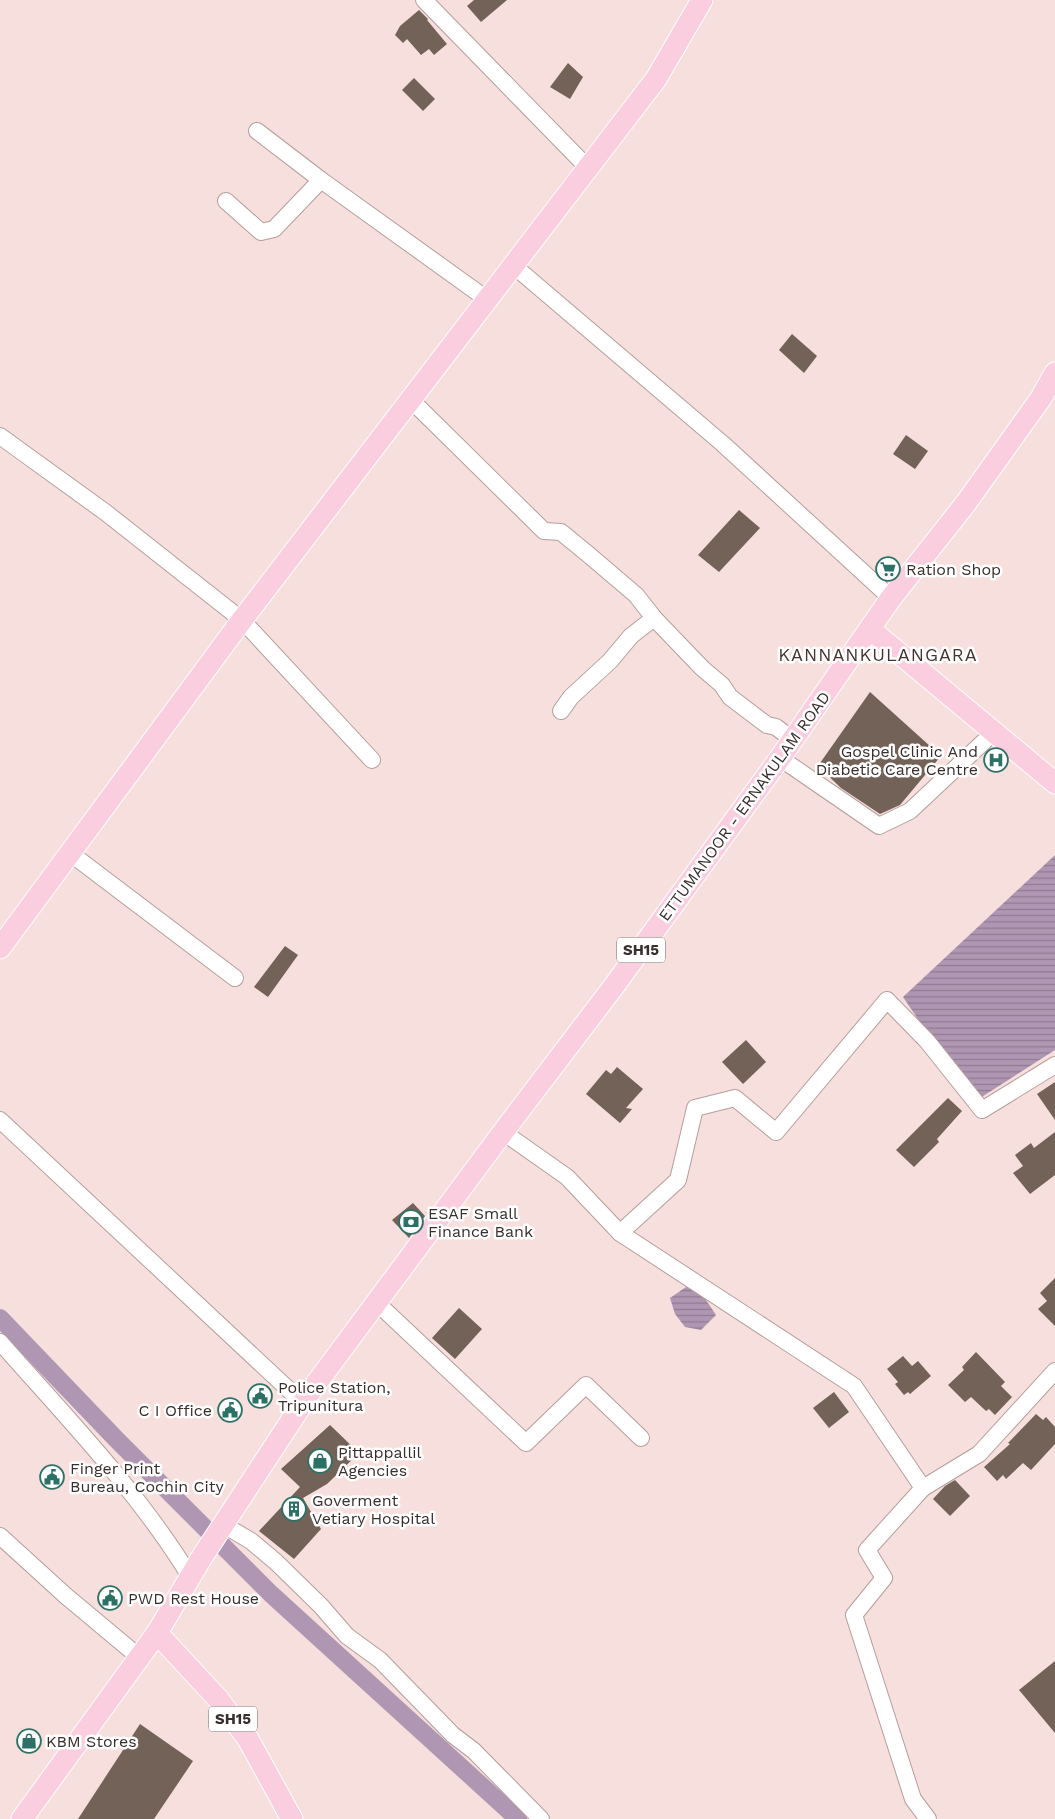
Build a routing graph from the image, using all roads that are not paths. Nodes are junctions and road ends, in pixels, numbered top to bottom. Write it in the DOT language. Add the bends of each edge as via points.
graph roads {
  1 [pos="424,0"];
  2 [pos="698,1"];
  3 [pos="257,130"];
  4 [pos="588,168"];
  5 [pos="321,180"];
  6 [pos="226,201"];
  7 [pos="514,266"];
  8 [pos="488,300"];
  9 [pos="1055,373"];
  10 [pos="411,400"];
  11 [pos="0,436"];
  12 [pos="891,598"];
  13 [pos="654,618"];
  14 [pos="242,620"];
  15 [pos="870,630"];
  16 [pos="561,711"];
  17 [pos="993,733"];
  18 [pos="793,740"];
  19 [pos="780,758"];
  20 [pos="372,760"];
  21 [pos="1055,784"];
  22 [pos="70,852"];
  23 [pos="0,948"];
  24 [pos="236,978"];
  25 [pos="1055,1065"];
  26 [pos="0,1120"];
  27 [pos="503,1132"];
  28 [pos="620,1233"];
  29 [pos="376,1302"];
  30 [pos="0,1342"];
  31 [pos="1055,1371"];
  32 [pos="303,1403"];
  33 [pos="641,1438"];
  34 [pos="923,1488"];
  35 [pos="224,1525"];
  36 [pos="0,1536"];
  37 [pos="191,1578"];
  38 [pos="157,1633"];
  39 [pos="139,1657"];
  40 [pos="22,1819"];
  41 [pos="292,1819"];
  42 [pos="541,1819"];
  43 [pos="928,1819"];
  1 -- 4 [label="street"];
  2 -- 4 [label="main road" via="656,78"];
  3 -- 5 [label="street"];
  4 -- 7 [label="main road"];
  5 -- 6 [label="street" via="274,229 261,232"];
  5 -- 8 [label="street"];
  7 -- 8 [label="main road"];
  7 -- 12 [label="street" via="723,444"];
  8 -- 10 [label="main road"];
  9 -- 12 [label="main road, ETTUMANOOR - ERNAKULAM ROAD / SH15" via="1041,398 966,503"];
  10 -- 13 [label="street" via="544,531 561,532 636,595"];
  10 -- 14 [label="main road"];
  11 -- 14 [label="street" via="105,512"];
  12 -- 15 [label="main road, ETTUMANOOR - ERNAKULAM ROAD / SH15"];
  13 -- 16 [label="street" via="631,636"];
  13 -- 18 [label="street" via="722,685 730,697"];
  14 -- 20 [label="street"];
  14 -- 22 [label="main road"];
  15 -- 17 [label="main road"];
  15 -- 18 [label="main road, ETTUMANOOR - ERNAKULAM ROAD / SH15"];
  17 -- 19 [label="street" via="910,811 879,826"];
  17 -- 21 [label="main road"];
  18 -- 19 [label="main road, ETTUMANOOR - ERNAKULAM ROAD / SH15"];
  19 -- 27 [label="main road, ETTUMANOOR - ERNAKULAM ROAD / SH15"];
  22 -- 23 [label="main road"];
  22 -- 24 [label="street"];
  25 -- 28 [label="street" via="982,1110 927,1041 887,1000 776,1132 735,1098 695,1108 678,1180"];
  26 -- 32 [label="street"];
  27 -- 28 [label="street" via="567,1177"];
  27 -- 29 [label="main road, ETTUMANOOR - ERNAKULAM ROAD / SH15"];
  28 -- 34 [label="street" via="854,1386"];
  29 -- 32 [label="main road, ETTUMANOOR - ERNAKULAM ROAD / SH15"];
  29 -- 33 [label="street" via="526,1443 586,1385"];
  30 -- 37 [label="street" via="122,1479"];
  31 -- 34 [label="street" via="978,1454"];
  32 -- 35 [label="main road, ETTUMANOOR - ERNAKULAM ROAD / SH15"];
  34 -- 43 [label="street" via="867,1550 884,1578 854,1615 914,1799"];
  35 -- 37 [label="main road, ETTUMANOOR - ERNAKULAM ROAD / SH15"];
  35 -- 42 [label="street" via="251,1540 276,1562 347,1636 380,1660"];
  36 -- 39 [label="street"];
  37 -- 38 [label="main road, ETTUMANOOR - ERNAKULAM ROAD / SH15"];
  38 -- 39 [label="main road, ETTUMANOOR - ERNAKULAM ROAD / SH15"];
  38 -- 41 [label="main road, SH15" via="219,1700 248,1739"];
  39 -- 40 [label="main road, ETTUMANOOR - ERNAKULAM ROAD / SH15"];
}
